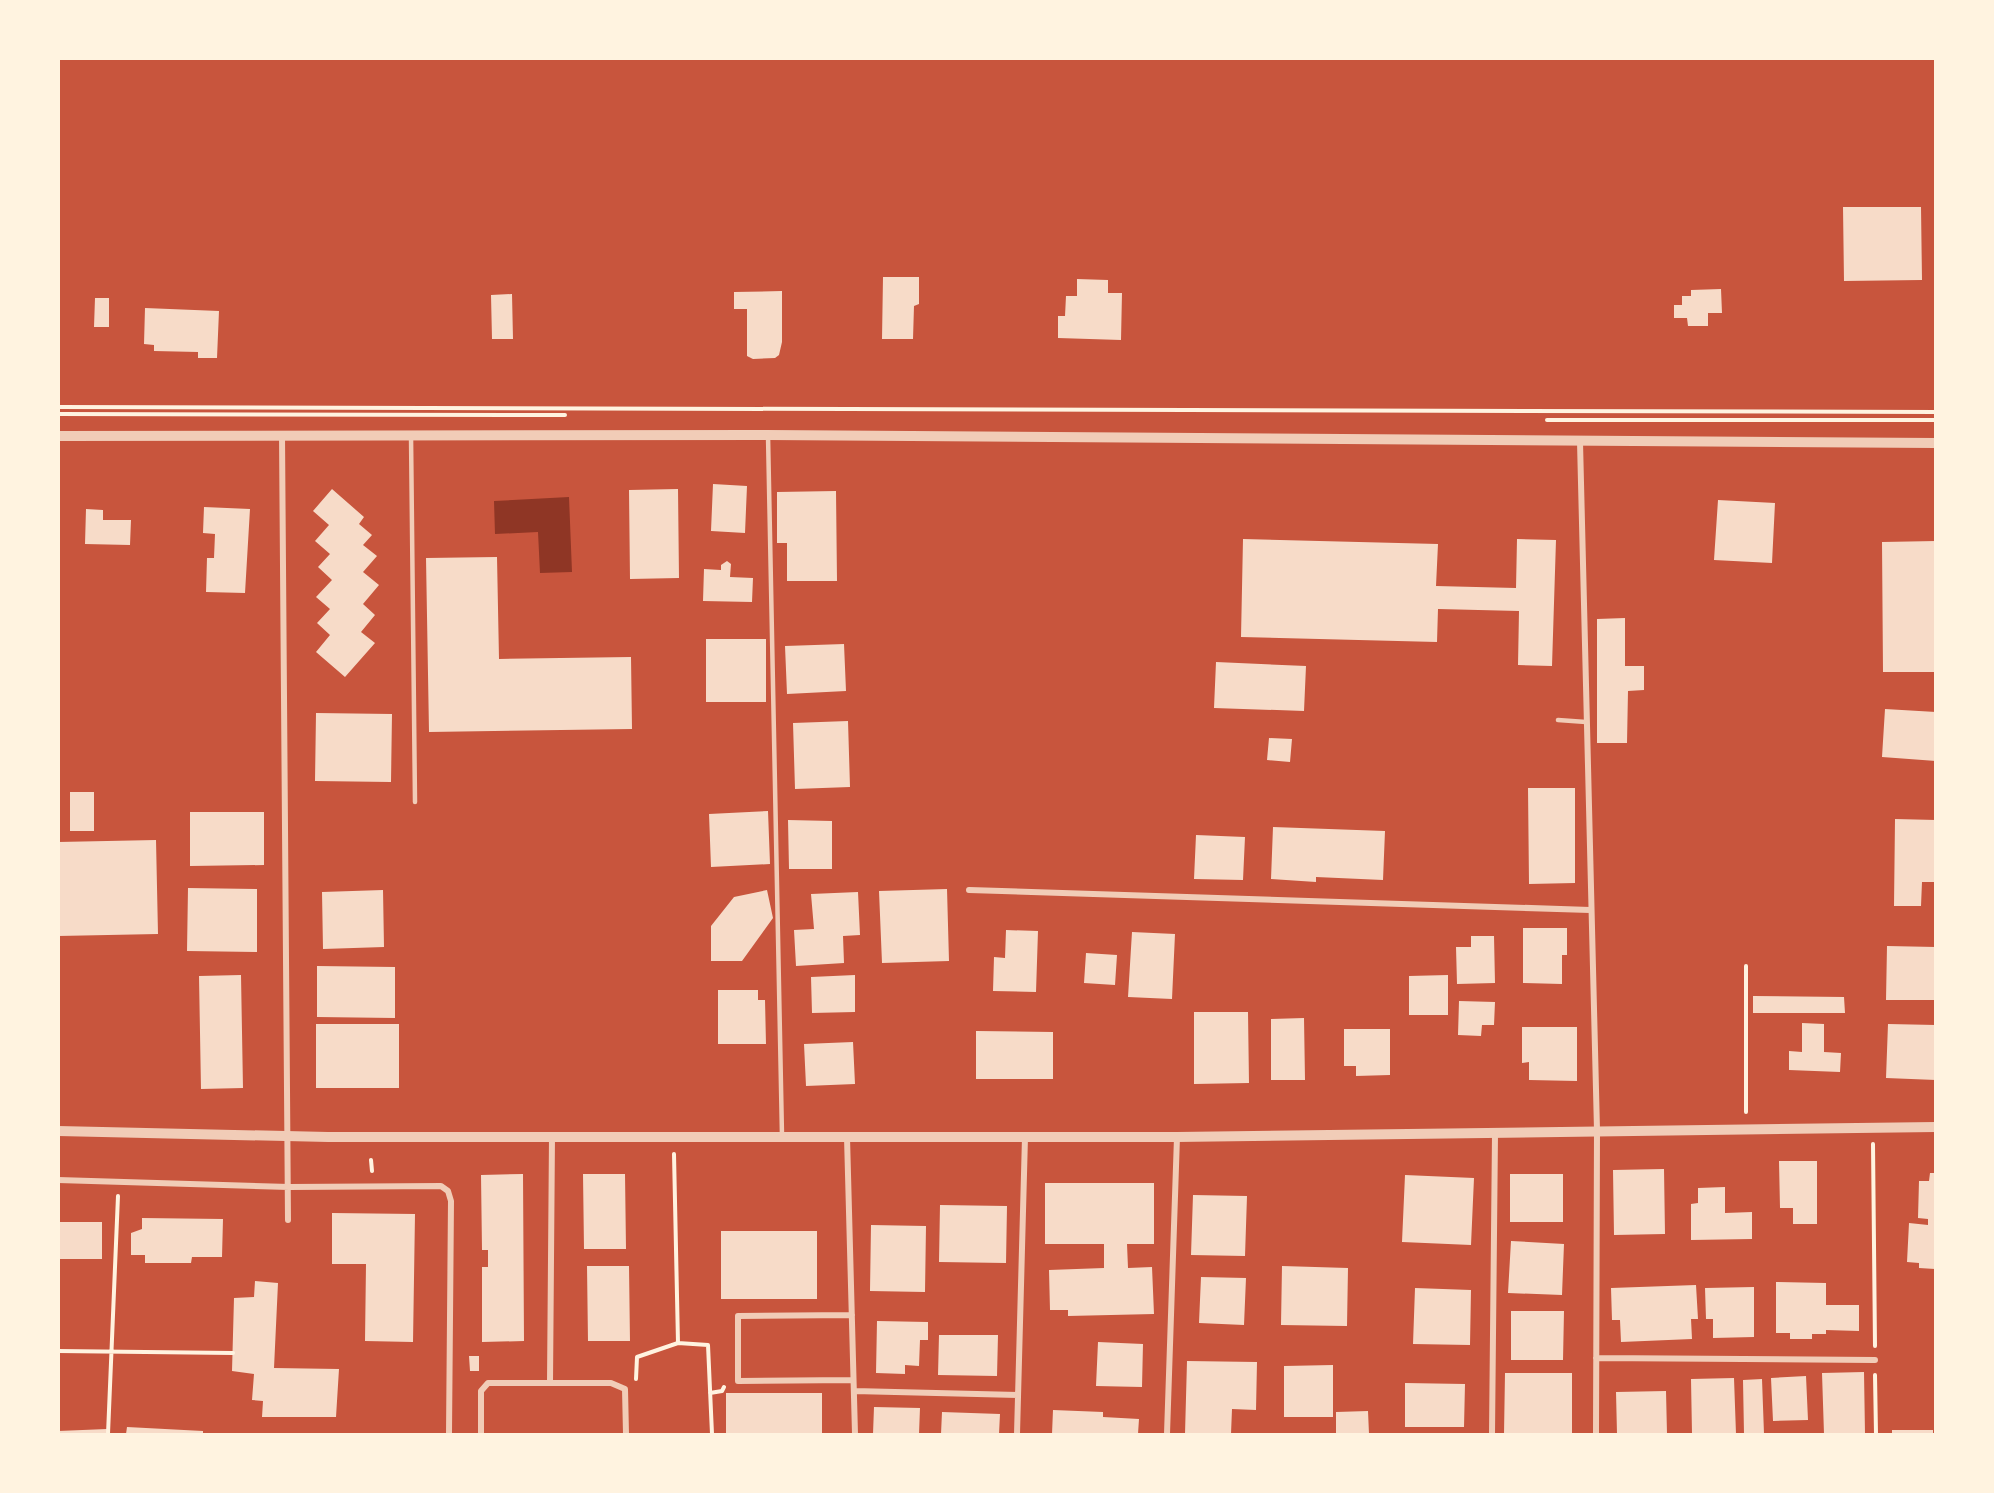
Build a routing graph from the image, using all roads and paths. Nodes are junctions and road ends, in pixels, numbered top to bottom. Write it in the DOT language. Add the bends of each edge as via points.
graph roads {
  1 [pos="58,406"];
  2 [pos="1935,412"];
  3 [pos="282,435"];
  4 [pos="411,435"];
  5 [pos="768,435"];
  6 [pos="58,436"];
  7 [pos="1580,442"];
  8 [pos="1935,442"];
  9 [pos="1558,720"];
  10 [pos="1586,722"];
  11 [pos="415,802"];
  12 [pos="969,890"];
  13 [pos="1590,910"];
  14 [pos="1746,966"];
  15 [pos="1746,1096"];
  16 [pos="1935,1127"];
  17 [pos="1873,1128"];
  18 [pos="58,1131"];
  19 [pos="1597,1131"];
  20 [pos="1495,1134"];
  21 [pos="290,1136"];
  22 [pos="552,1136"];
  23 [pos="673,1136"];
  24 [pos="782,1136"];
  25 [pos="847,1137"];
  26 [pos="1025,1137"];
  27 [pos="1178,1137"];
  28 [pos="371,1160"];
  29 [pos="372,1174"];
  30 [pos="58,1180"];
  31 [pos="118,1183"];
  32 [pos="289,1187"];
  33 [pos="288,1220"];
  34 [pos="852,1315"];
  35 [pos="678,1343"];
  36 [pos="58,1352"];
  37 [pos="110,1352"];
  38 [pos="233,1353"];
  39 [pos="1596,1358"];
  40 [pos="1875,1360"];
  41 [pos="853,1380"];
  42 [pos="550,1383"];
  43 [pos="625,1389"];
  44 [pos="854,1391"];
  45 [pos="1018,1395"];
  46 [pos="108,1434"];
  47 [pos="449,1434"];
  48 [pos="482,1434"];
  49 [pos="626,1434"];
  50 [pos="712,1434"];
  51 [pos="855,1434"];
  52 [pos="1017,1434"];
  53 [pos="1167,1434"];
  54 [pos="1492,1434"];
  55 [pos="1596,1434"];
  56 [pos="1876,1434"];
  1 -- 2 [label="path"];
  3 -- 4 [label="street"];
  3 -- 6 [label="street"];
  3 -- 21 [label="street"];
  4 -- 5 [label="street"];
  4 -- 11 [label="lane"];
  5 -- 7 [label="street"];
  5 -- 24 [label="lane"];
  7 -- 8 [label="street"];
  7 -- 10 [label="street"];
  9 -- 10 [label="lane"];
  10 -- 13 [label="street"];
  12 -- 13 [label="street"];
  13 -- 19 [label="street"];
  14 -- 15 [label="path"];
  16 -- 17 [label="street"];
  17 -- 19 [label="street"];
  17 -- 40 [label="path"];
  18 -- 21 [label="street"];
  19 -- 20 [label="street"];
  19 -- 39 [label="street"];
  20 -- 27 [label="street"];
  20 -- 54 [label="street"];
  21 -- 22 [label="street"];
  21 -- 32 [label="street"];
  22 -- 23 [label="street"];
  22 -- 42 [label="street"];
  23 -- 24 [label="street"];
  23 -- 35 [label="path"];
  24 -- 25 [label="street"];
  25 -- 26 [label="street"];
  25 -- 34 [label="street"];
  26 -- 27 [label="street"];
  26 -- 45 [label="street"];
  27 -- 53 [label="street"];
  28 -- 29 [label="path"];
  30 -- 31 [label="street"];
  31 -- 32 [label="street"];
  31 -- 37 [label="path"];
  32 -- 33 [label="street"];
  32 -- 47 [label="street" via="441,1185 448,1191"];
  34 -- 41 [label="street"];
  34 -- 41 [label="street" via="738,1316 738,1381"];
  35 -- 43 [label="path" via="637,1357 637,1379"];
  35 -- 50 [label="path" via="708,1345"];
  36 -- 37 [label="path"];
  37 -- 38 [label="path"];
  37 -- 46 [label="path"];
  39 -- 40 [label="street"];
  39 -- 55 [label="street"];
  40 -- 56 [label="path"];
  41 -- 44 [label="street"];
  42 -- 43 [label="street" via="611,1383"];
  42 -- 48 [label="street" via="489,1383 482,1391"];
  43 -- 49 [label="street"];
  44 -- 45 [label="street"];
  44 -- 51 [label="street"];
  45 -- 52 [label="street"];
}
